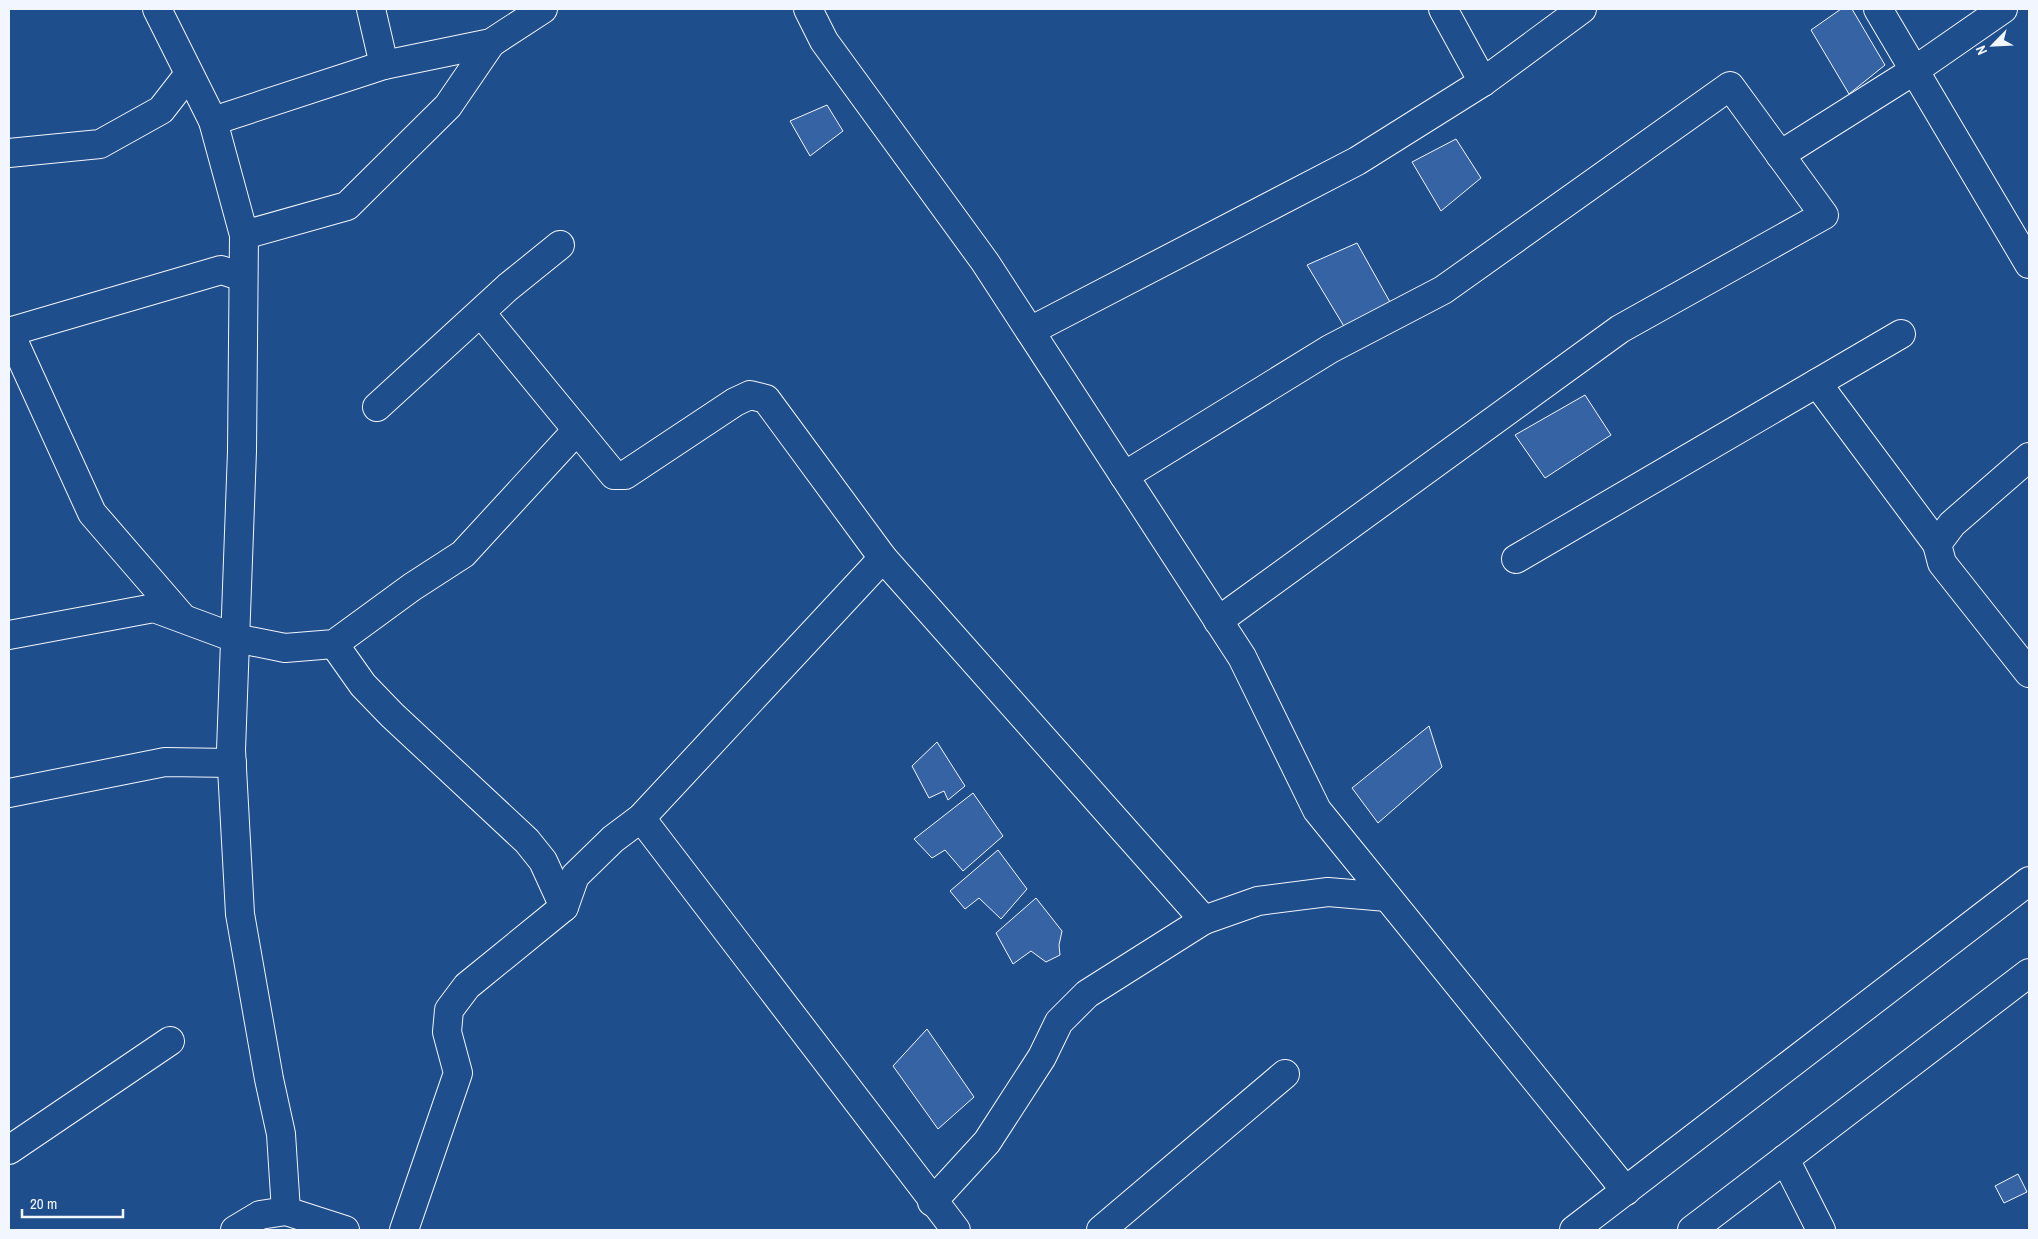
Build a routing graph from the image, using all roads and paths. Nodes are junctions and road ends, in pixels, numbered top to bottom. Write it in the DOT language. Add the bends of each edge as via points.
graph roads {
  1 [pos="157,9"];
  2 [pos="371,9"];
  3 [pos="542,9"];
  4 [pos="808,9"];
  5 [pos="1443,9"];
  6 [pos="1582,9"];
  7 [pos="1878,9"];
  8 [pos="2003,9"];
  9 [pos="491,43"];
  10 [pos="384,65"];
  11 [pos="1915,70"];
  12 [pos="189,74"];
  13 [pos="1483,82"];
  14 [pos="212,121"];
  15 [pos="9,153"];
  16 [pos="1780,155"];
  17 [pos="244,235"];
  18 [pos="560,245"];
  19 [pos="2029,264"];
  20 [pos="243,277"];
  21 [pos="481,313"];
  22 [pos="9,332"];
  23 [pos="1030,332"];
  24 [pos="1901,334"];
  25 [pos="1817,383"];
  26 [pos="377,407"];
  27 [pos="577,430"];
  28 [pos="2029,457"];
  29 [pos="1124,476"];
  30 [pos="1938,544"];
  31 [pos="883,558"];
  32 [pos="1516,559"];
  33 [pos="182,616"];
  34 [pos="1218,622"];
  35 [pos="9,635"];
  36 [pos="235,638"];
  37 [pos="334,644"];
  38 [pos="2029,673"];
  39 [pos="232,762"];
  40 [pos="9,793"];
  41 [pos="641,818"];
  42 [pos="2029,880"];
  43 [pos="1387,897"];
  44 [pos="564,907"];
  45 [pos="1204,920"];
  46 [pos="2029,973"];
  47 [pos="170,1041"];
  48 [pos="1285,1074"];
  49 [pos="9,1150"];
  50 [pos="1785,1159"];
  51 [pos="1626,1190"];
  52 [pos="932,1202"];
  53 [pos="276,1218"];
  54 [pos="234,1230"];
  55 [pos="345,1230"];
  56 [pos="404,1230"];
  57 [pos="956,1230"];
  58 [pos="1101,1230"];
  59 [pos="1574,1230"];
  60 [pos="1692,1230"];
  61 [pos="1822,1230"];
  1 -- 12 [label="street"];
  2 -- 10 [label="street"];
  3 -- 9 [label="street"];
  4 -- 23 [label="street" via="824,40 985,262"];
  5 -- 13 [label="street"];
  6 -- 13 [label="street"];
  7 -- 11 [label="street"];
  8 -- 11 [label="street"];
  9 -- 10 [label="street"];
  9 -- 17 [label="street" via="448,106 347,206"];
  10 -- 14 [label="street"];
  11 -- 16 [label="street"];
  11 -- 19 [label="street"];
  12 -- 14 [label="street"];
  12 -- 15 [label="street" via="161,110 100,144"];
  13 -- 23 [label="street" via="1357,161"];
  14 -- 17 [label="street"];
  16 -- 29 [label="street" via="1730,86 1443,290 1330,350"];
  16 -- 34 [label="street" via="1824,215 1620,329"];
  17 -- 20 [label="street"];
  18 -- 21 [label="street"];
  20 -- 22 [label="street" via="221,270"];
  20 -- 36 [label="street" via="242,452"];
  21 -- 26 [label="street"];
  21 -- 27 [label="street"];
  22 -- 33 [label="street" via="92,513"];
  23 -- 29 [label="street"];
  24 -- 25 [label="street"];
  25 -- 30 [label="street"];
  25 -- 32 [label="street"];
  27 -- 31 [label="street" via="614,475 619,476 735,402 750,395 766,399"];
  27 -- 37 [label="street" via="464,554"];
  28 -- 30 [label="street" via="1952,524"];
  29 -- 34 [label="street"];
  30 -- 38 [label="street" via="1942,563"];
  31 -- 41 [label="street"];
  31 -- 45 [label="street"];
  33 -- 35 [label="street" via="154,608"];
  33 -- 36 [label="street"];
  34 -- 43 [label="street" via="1242,657 1316,810"];
  36 -- 37 [label="street" via="284,648"];
  36 -- 39 [label="street"];
  37 -- 44 [label="street" via="363,685 392,716 527,841 544,861"];
  39 -- 40 [label="street" via="165,762"];
  39 -- 53 [label="street" via="240,914 281,1134"];
  41 -- 44 [label="street" via="613,839 575,876"];
  41 -- 52 [label="street"];
  42 -- 51 [label="street"];
  43 -- 45 [label="street" via="1328,892 1258,901"];
  43 -- 51 [label="street"];
  44 -- 56 [label="street" via="467,986 449,1010 447,1032 458,1073"];
  45 -- 52 [label="street" via="1087,994 1059,1022 1042,1057 987,1142"];
  46 -- 50 [label="street"];
  47 -- 49 [label="street"];
  48 -- 58 [label="street"];
  50 -- 60 [label="street"];
  50 -- 61 [label="street"];
  51 -- 59 [label="street"];
  52 -- 57 [label="street"];
  53 -- 54 [label="street" via="260,1214"];
  53 -- 55 [label="street"];
}
